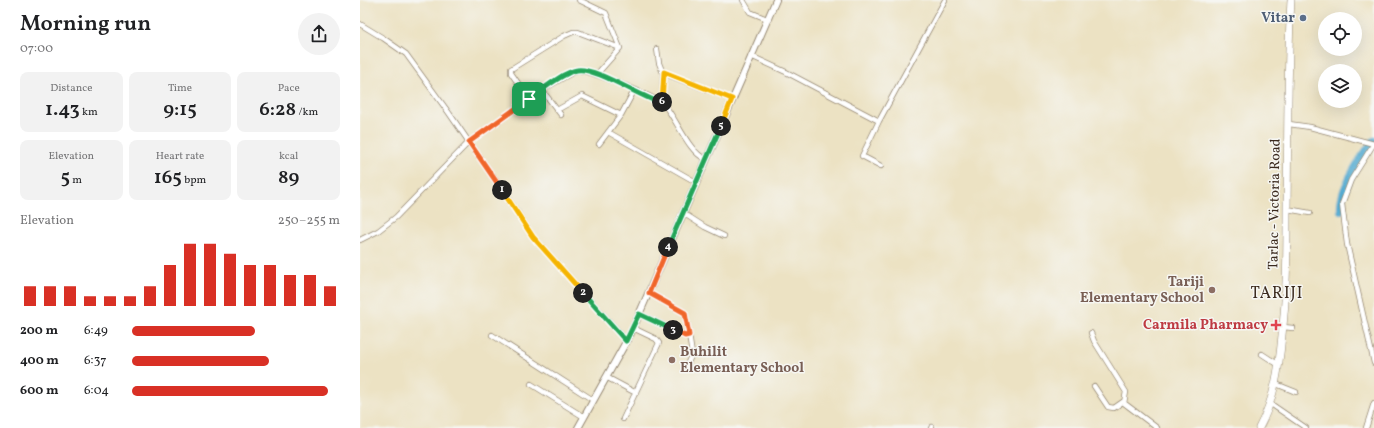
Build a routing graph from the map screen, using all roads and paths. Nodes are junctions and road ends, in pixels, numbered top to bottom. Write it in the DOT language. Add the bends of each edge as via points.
graph roads {
  1 [pos="579,0"];
  2 [pos="743,0"];
  3 [pos="776,0"];
  4 [pos="945,0"];
  5 [pos="1290,0"];
  6 [pos="767,19"];
  7 [pos="360,24"];
  8 [pos="620,48"];
  9 [pos="657,49"];
  10 [pos="751,56"];
  11 [pos="664,72"];
  12 [pos="597,74"];
  13 [pos="542,90"];
  14 [pos="634,91"];
  15 [pos="529,99"];
  16 [pos="732,99"];
  17 [pos="662,103"];
  18 [pos="557,110"];
  19 [pos="561,115"];
  20 [pos="621,115"];
  21 [pos="879,121"];
  22 [pos="1289,124"];
  23 [pos="608,132"];
  24 [pos="469,142"];
  25 [pos="599,144"];
  26 [pos="1374,144"];
  27 [pos="706,159"];
  28 [pos="881,166"];
  29 [pos="696,182"];
  30 [pos="1287,209"];
  31 [pos="683,213"];
  32 [pos="1310,213"];
  33 [pos="724,236"];
  34 [pos="360,240"];
  35 [pos="649,293"];
  36 [pos="639,314"];
  37 [pos="1283,327"];
  38 [pos="633,328"];
  39 [pos="1294,328"];
  40 [pos="1091,333"];
  41 [pos="492,335"];
  42 [pos="689,335"];
  43 [pos="626,341"];
  44 [pos="1262,354"];
  45 [pos="1374,363"];
  46 [pos="1279,365"];
  47 [pos="685,369"];
  48 [pos="606,377"];
  49 [pos="531,384"];
  50 [pos="1276,384"];
  51 [pos="1094,386"];
  52 [pos="1296,392"];
  53 [pos="636,393"];
  54 [pos="593,400"];
  55 [pos="1124,401"];
  56 [pos="1374,403"];
  57 [pos="1271,404"];
  58 [pos="584,417"];
  59 [pos="623,419"];
  60 [pos="578,428"];
  61 [pos="1157,428"];
  62 [pos="1259,428"];
  63 [pos="1306,428"];
  64 [pos="1366,428"];
  1 -- 8 [label="street" via="606,13"];
  2 -- 6 [label="street" via="750,12"];
  3 -- 6 [label="street"];
  4 -- 21 [label="street"];
  5 -- 22 [label="main road, Tarlac - Victoria Road" via="1287,64"];
  6 -- 10 [label="street"];
  7 -- 24 [label="street" via="406,54"];
  8 -- 12 [label="street"];
  8 -- 15 [label="street" via="578,32 564,36 511,69 511,73"];
  9 -- 11 [label="street" via="658,63"];
  10 -- 16 [label="street"];
  10 -- 21 [label="street"];
  11 -- 16 [label="street"];
  11 -- 17 [label="street"];
  12 -- 13 [label="street" via="577,70"];
  12 -- 14 [label="street"];
  13 -- 15 [label="street"];
  13 -- 18 [label="street"];
  14 -- 17 [label="street"];
  14 -- 20 [label="street"];
  15 -- 24 [label="street"];
  16 -- 27 [label="street"];
  17 -- 27 [label="street" via="695,151"];
  18 -- 19 [label="street"];
  18 -- 20 [label="street" via="582,96"];
  20 -- 23 [label="street"];
  21 -- 28 [label="street" via="862,156"];
  22 -- 26 [label="street"];
  22 -- 30 [label="main road, Tarlac - Victoria Road"];
  23 -- 25 [label="street"];
  23 -- 29 [label="street"];
  24 -- 34 [label="street" via="396,217 378,231"];
  24 -- 43 [label="street" via="533,237"];
  26 -- 45 [label="street" via="1351,180 1342,204 1347,244"];
  27 -- 29 [label="street"];
  29 -- 31 [label="street"];
  30 -- 32 [label="street"];
  30 -- 37 [label="main road, Tarlac - Victoria Road" via="1288,267"];
  31 -- 33 [label="street"];
  31 -- 35 [label="street"];
  35 -- 36 [label="street"];
  35 -- 42 [label="street" via="683,311 687,316"];
  36 -- 38 [label="street"];
  36 -- 42 [label="street" via="685,336"];
  37 -- 39 [label="street"];
  37 -- 46 [label="main road, Tarlac - Victoria Road"];
  38 -- 43 [label="street"];
  38 -- 53 [label="street" via="656,339 659,344"];
  40 -- 55 [label="street" via="1126,392"];
  41 -- 54 [label="street"];
  42 -- 47 [label="street" via="692,354"];
  43 -- 48 [label="street"];
  44 -- 46 [label="street"];
  46 -- 50 [label="main road, Tarlac - Victoria Road"];
  48 -- 53 [label="street"];
  48 -- 54 [label="street"];
  49 -- 58 [label="street"];
  50 -- 52 [label="street"];
  50 -- 57 [label="main road, Tarlac - Victoria Road"];
  51 -- 55 [label="street" via="1108,407 1114,408"];
  53 -- 59 [label="street"];
  54 -- 58 [label="street"];
  55 -- 61 [label="street"];
  56 -- 64 [label="street"];
  57 -- 62 [label="main road, Tarlac - Victoria Road"];
  57 -- 63 [label="street"];
  58 -- 60 [label="street"];
}
